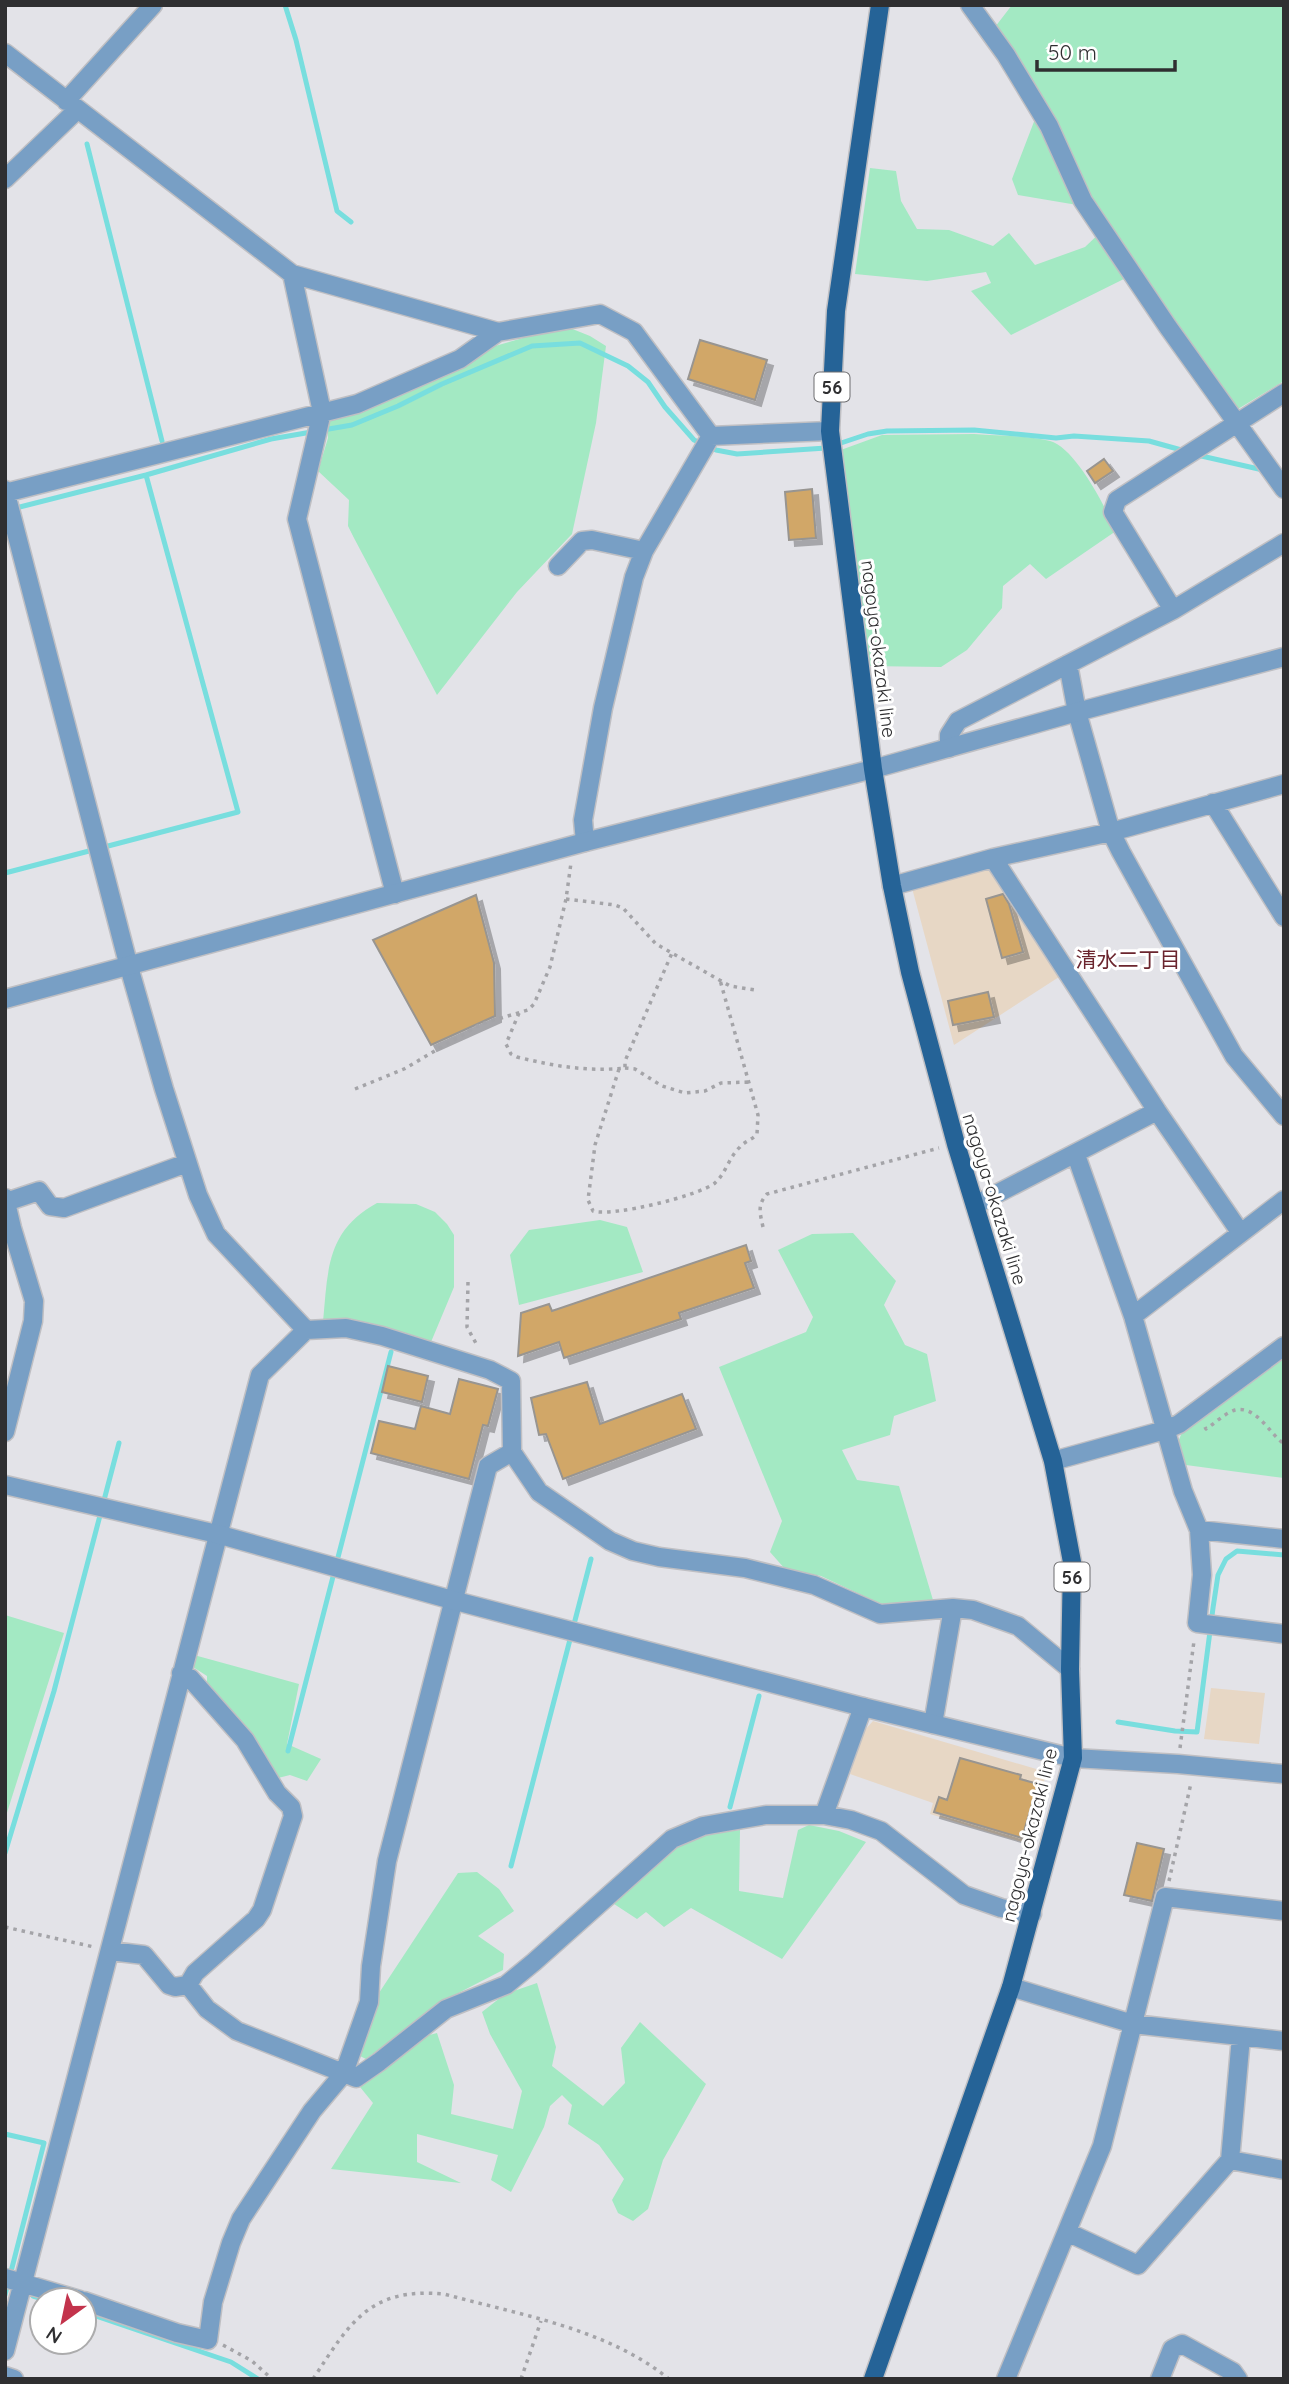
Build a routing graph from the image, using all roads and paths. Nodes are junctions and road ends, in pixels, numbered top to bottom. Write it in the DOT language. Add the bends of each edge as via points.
graph roads {
  1 [pos="153,5"];
  2 [pos="880,5"];
  3 [pos="970,5"];
  4 [pos="5,53"];
  5 [pos="72,105"];
  6 [pos="5,179"];
  7 [pos="292,274"];
  8 [pos="498,332"];
  9 [pos="1284,393"];
  10 [pos="322,412"];
  11 [pos="1238,423"];
  12 [pos="830,431"];
  13 [pos="711,436"];
  14 [pos="1284,489"];
  15 [pos="5,492"];
  16 [pos="1284,543"];
  17 [pos="644,551"];
  18 [pos="558,566"];
  19 [pos="1173,610"];
  20 [pos="1284,657"];
  21 [pos="1068,664"];
  22 [pos="1077,712"];
  23 [pos="949,748"];
  24 [pos="873,769"];
  25 [pos="1284,784"];
  26 [pos="1213,803"];
  27 [pos="1111,832"];
  28 [pos="577,845"];
  29 [pos="993,858"];
  30 [pos="892,886"];
  31 [pos="395,894"];
  32 [pos="566,899"];
  33 [pos="1284,917"];
  34 [pos="672,953"];
  35 [pos="130,967"];
  36 [pos="720,980"];
  37 [pos="755,990"];
  38 [pos="5,999"];
  39 [pos="519,1013"];
  40 [pos="625,1068"];
  41 [pos="619,1069"];
  42 [pos="749,1082"];
  43 [pos="355,1089"];
  44 [pos="1157,1111"];
  45 [pos="1284,1116"];
  46 [pos="956,1144"];
  47 [pos="1076,1155"];
  48 [pos="187,1163"];
  49 [pos="6,1200"];
  50 [pos="1284,1200"];
  51 [pos="975,1205"];
  52 [pos="763,1227"];
  53 [pos="1240,1232"];
  54 [pos="468,1282"];
  55 [pos="1133,1316"];
  56 [pos="306,1330"];
  57 [pos="1284,1346"];
  58 [pos="494,1372"];
  59 [pos="1194,1413"];
  60 [pos="1165,1430"];
  61 [pos="5,1432"];
  62 [pos="1284,1444"];
  63 [pos="512,1452"];
  64 [pos="1053,1461"];
  65 [pos="5,1485"];
  66 [pos="1199,1530"];
  67 [pos="217,1534"];
  68 [pos="1284,1539"];
  69 [pos="452,1600"];
  70 [pos="953,1608"];
  71 [pos="1197,1623"];
  72 [pos="1284,1634"];
  73 [pos="1070,1669"];
  74 [pos="181,1673"];
  75 [pos="863,1707"];
  76 [pos="933,1724"];
  77 [pos="1073,1758"];
  78 [pos="1186,1765"];
  79 [pos="1284,1774"];
  80 [pos="824,1815"];
  81 [pos="1165,1897"];
  82 [pos="1284,1911"];
  83 [pos="1032,1914"];
  84 [pos="5,1927"];
  85 [pos="110,1951"];
  86 [pos="188,1985"];
  87 [pos="1012,1987"];
  88 [pos="1133,2024"];
  89 [pos="1241,2037"];
  90 [pos="1284,2041"];
  91 [pos="344,2073"];
  92 [pos="1230,2160"];
  93 [pos="1284,2170"];
  94 [pos="1067,2232"];
  95 [pos="5,2278"];
  96 [pos="23,2283"];
  97 [pos="33,2286"];
  98 [pos="98,2306"];
  99 [pos="541,2321"];
  100 [pos="208,2340"];
  101 [pos="5,2351"];
  102 [pos="5,2376"];
  103 [pos="14,2379"];
  104 [pos="272,2379"];
  105 [pos="313,2379"];
  106 [pos="521,2379"];
  107 [pos="669,2379"];
  108 [pos="873,2379"];
  109 [pos="1006,2379"];
  110 [pos="1160,2379"];
  111 [pos="1238,2379"];
  1 -- 5 [label="street"];
  2 -- 12 [label="main road, nagoya-okazaki line / 56" via="836,311"];
  3 -- 11 [label="street" via="1049,126 1083,201"];
  4 -- 5 [label="street"];
  5 -- 6 [label="street"];
  5 -- 7 [label="street"];
  7 -- 8 [label="street"];
  7 -- 10 [label="street"];
  8 -- 10 [label="street" via="460,359 357,404"];
  8 -- 13 [label="street" via="600,314 634,332"];
  9 -- 11 [label="street"];
  10 -- 15 [label="street"];
  10 -- 31 [label="street" via="297,519"];
  11 -- 14 [label="street"];
  11 -- 19 [label="street" via="1117,500 1113,512"];
  12 -- 13 [label="street"];
  12 -- 24 [label="main road, nagoya-okazaki line / 56"];
  13 -- 17 [label="street"];
  15 -- 35 [label="street"];
  16 -- 19 [label="street"];
  17 -- 18 [label="street" via="582,541"];
  17 -- 28 [label="street" via="603,708"];
  19 -- 21 [label="street"];
  20 -- 22 [label="street"];
  21 -- 22 [label="street"];
  21 -- 23 [label="street" via="958,720 948,735"];
  22 -- 23 [label="street"];
  22 -- 27 [label="street"];
  23 -- 24 [label="street"];
  24 -- 28 [label="street"];
  24 -- 30 [label="main road, nagoya-okazaki line / 56"];
  25 -- 26 [label="street"];
  26 -- 27 [label="street"];
  26 -- 33 [label="street"];
  27 -- 29 [label="street"];
  27 -- 45 [label="street" via="1234,1056"];
  28 -- 31 [label="street"];
  28 -- 32 [label="path"];
  29 -- 30 [label="street"];
  29 -- 44 [label="street"];
  30 -- 46 [label="main road, nagoya-okazaki line / 56"];
  31 -- 35 [label="street"];
  32 -- 34 [label="path" via="623,908 648,937"];
  32 -- 39 [label="path" via="541,993 528,1010"];
  34 -- 36 [label="path"];
  34 -- 40 [label="path"];
  35 -- 38 [label="street"];
  35 -- 48 [label="street"];
  36 -- 37 [label="path"];
  36 -- 42 [label="path"];
  39 -- 41 [label="path" via="507,1038 511,1054 562,1068"];
  39 -- 43 [label="path" via="481,1024 404,1069"];
  40 -- 41 [label="path"];
  40 -- 42 [label="path" via="685,1093 705,1091 720,1083"];
  41 -- 42 [label="path" via="595,1145 588,1200 597,1213 657,1204 714,1183 739,1147 757,1134 758,1115"];
  44 -- 47 [label="street"];
  44 -- 53 [label="street"];
  46 -- 51 [label="main road, nagoya-okazaki line / 56"];
  46 -- 52 [label="path" via="767,1194 758,1208"];
  47 -- 51 [label="street"];
  47 -- 55 [label="street"];
  48 -- 49 [label="street" via="64,1208 50,1206 39,1191"];
  48 -- 56 [label="street" via="216,1234"];
  49 -- 61 [label="street" via="34,1301"];
  50 -- 53 [label="street"];
  51 -- 64 [label="main road, nagoya-okazaki line / 56"];
  53 -- 55 [label="street"];
  54 -- 58 [label="path" via="467,1327"];
  55 -- 60 [label="street"];
  56 -- 58 [label="street" via="346,1328 370,1333"];
  56 -- 67 [label="street" via="260,1375"];
  57 -- 59 [label="street"];
  58 -- 63 [label="street" via="511,1381"];
  59 -- 60 [label="street"];
  59 -- 62 [label="path" via="1206,1429 1234,1410 1254,1414"];
  60 -- 64 [label="street"];
  60 -- 66 [label="street"];
  63 -- 69 [label="street" via="488,1466"];
  63 -- 70 [label="street" via="540,1492 610,1541 633,1551 814,1584 880,1614"];
  64 -- 73 [label="main road, nagoya-okazaki line / 56" via="1072,1562"];
  65 -- 67 [label="street"];
  66 -- 68 [label="street"];
  66 -- 71 [label="street" via="1202,1575"];
  67 -- 69 [label="street"];
  67 -- 74 [label="street"];
  69 -- 75 [label="street"];
  69 -- 91 [label="street" via="387,1861 369,2002"];
  70 -- 73 [label="street" via="1018,1626"];
  70 -- 76 [label="street"];
  71 -- 72 [label="street"];
  71 -- 78 [label="path"];
  73 -- 77 [label="main road, nagoya-okazaki line / 56"];
  74 -- 85 [label="street"];
  74 -- 86 [label="street" via="245,1740 293,1816 262,1910"];
  75 -- 76 [label="street"];
  75 -- 80 [label="street"];
  76 -- 77 [label="street"];
  77 -- 78 [label="street"];
  77 -- 83 [label="main road, nagoya-okazaki line / 56"];
  78 -- 79 [label="street"];
  78 -- 81 [label="path"];
  80 -- 83 [label="street" via="881,1831 964,1895"];
  80 -- 91 [label="street" via="766,1815 681,1833 506,1985 446,2009 356,2078"];
  81 -- 82 [label="street"];
  81 -- 88 [label="street"];
  83 -- 87 [label="main road, nagoya-okazaki line / 56"];
  84 -- 85 [label="path"];
  85 -- 86 [label="street" via="144,1955 169,1985"];
  85 -- 96 [label="street"];
  86 -- 91 [label="street" via="207,2008 237,2031"];
  87 -- 88 [label="street"];
  87 -- 108 [label="main road, nagoya-okazaki line / 56"];
  88 -- 89 [label="street"];
  88 -- 94 [label="street" via="1101,2146"];
  89 -- 90 [label="street"];
  89 -- 92 [label="street"];
  91 -- 100 [label="street" via="312,2111 241,2219 214,2302"];
  92 -- 93 [label="street"];
  92 -- 94 [label="street" via="1138,2265"];
  94 -- 109 [label="street"];
  95 -- 96 [label="street"];
  96 -- 97 [label="street"];
  96 -- 101 [label="street"];
  98 -- 100 [label="street"];
  99 -- 105 [label="path" via="444,2294 419,2291 398,2295 361,2314"];
  99 -- 106 [label="path"];
  99 -- 107 [label="path" via="597,2337 634,2354"];
  100 -- 104 [label="path" via="240,2353"];
  102 -- 103 [label="street"];
  110 -- 111 [label="street" via="1172,2349 1182,2344 1234,2372"];
}
